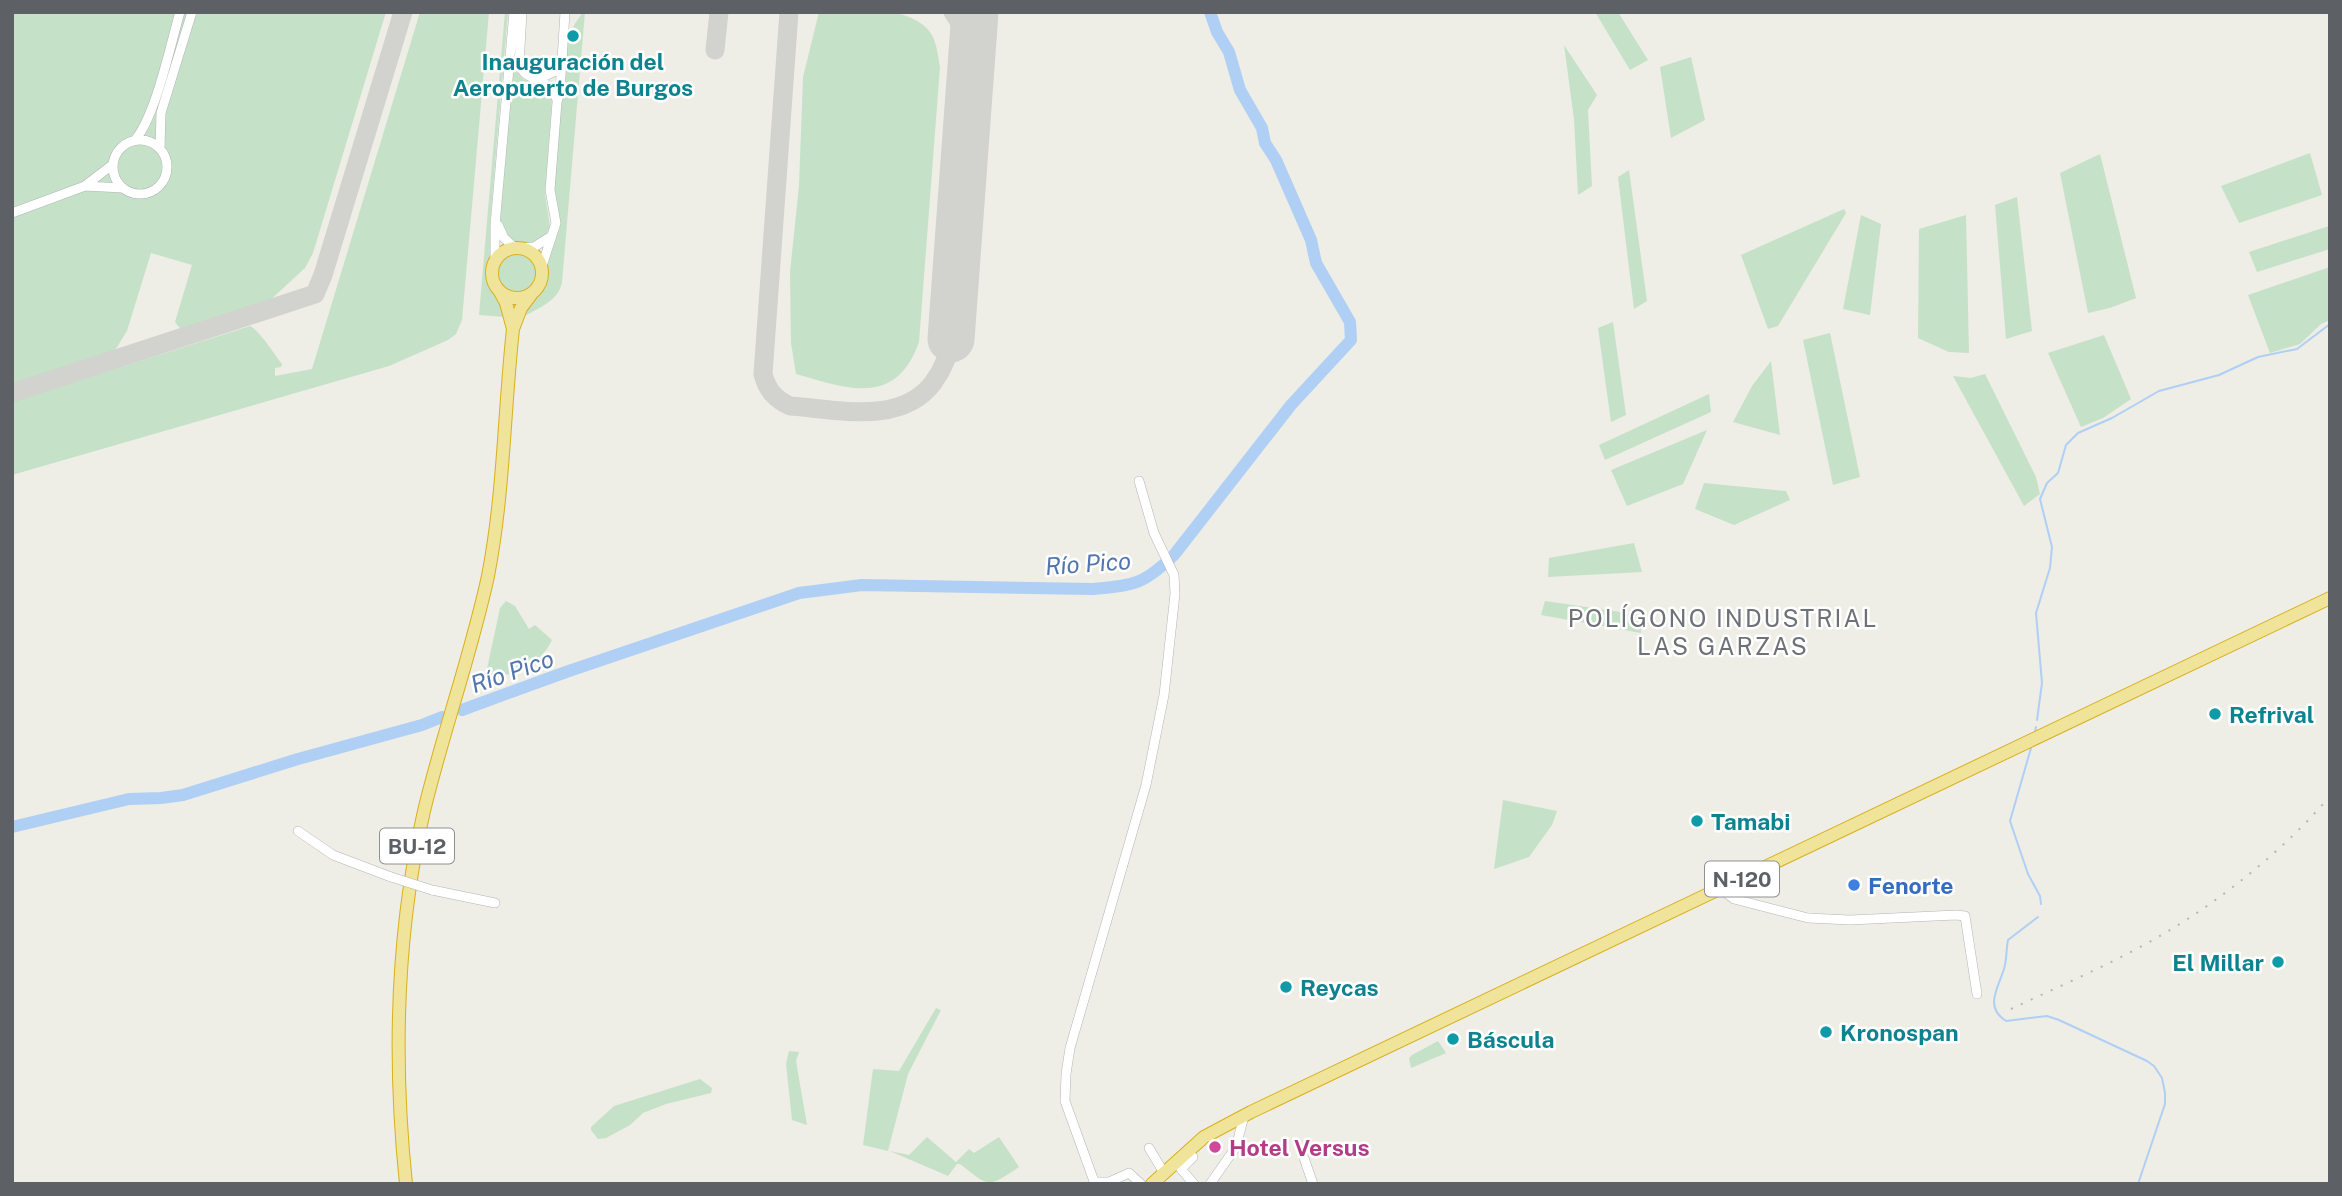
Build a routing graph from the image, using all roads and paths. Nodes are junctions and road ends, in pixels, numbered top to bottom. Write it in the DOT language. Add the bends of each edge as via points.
graph roads {
  1 [pos="180,12"];
  2 [pos="192,12"];
  3 [pos="514,12"];
  4 [pos="522,12"];
  5 [pos="566,15"];
  6 [pos="561,60"];
  7 [pos="538,79"];
  8 [pos="557,102"];
  9 [pos="135,140"];
  10 [pos="160,148"];
  11 [pos="112,165"];
  12 [pos="85,186"];
  13 [pos="123,188"];
  14 [pos="12,213"];
  15 [pos="497,216"];
  16 [pos="551,236"];
  17 [pos="518,248"];
  18 [pos="495,261"];
  19 [pos="542,266"];
  20 [pos="498,289"];
  21 [pos="533,292"];
  22 [pos="513,328"];
  23 [pos="1139,481"];
  24 [pos="2330,598"];
  25 [pos="298,831"];
  26 [pos="1721,889"];
  27 [pos="495,903"];
  28 [pos="1977,994"];
  29 [pos="1244,1116"];
  30 [pos="1149,1148"];
  31 [pos="1193,1157"];
  32 [pos="1304,1158"];
  33 [pos="1164,1173"];
  34 [pos="1095,1183"];
  35 [pos="406,1184"];
  36 [pos="1141,1184"];
  37 [pos="1152,1184"];
  38 [pos="1194,1184"];
  39 [pos="1210,1184"];
  40 [pos="1313,1184"];
  1 -- 9 [label="street" via="150,111"];
  2 -- 10 [label="street" via="162,113"];
  3 -- 15 [label="street"];
  4 -- 7 [label="street" via="519,65 527,77"];
  5 -- 6 [label="street"];
  6 -- 7 [label="street" via="554,72"];
  6 -- 8 [label="street"];
  7 -- 8 [label="street" via="551,87"];
  8 -- 16 [label="street" via="550,190 556,223"];
  9 -- 10 [label="street"];
  9 -- 11 [label="street" via="119,149"];
  10 -- 13 [label="street" via="167,164 163,182 140,194"];
  11 -- 12 [label="street"];
  11 -- 13 [label="street"];
  12 -- 13 [label="street"];
  12 -- 14 [label="street"];
  15 -- 17 [label="street" via="500,233"];
  15 -- 18 [label="street"];
  16 -- 17 [label="street" via="534,247"];
  16 -- 19 [label="street"];
  17 -- 18 [label="highway" via="507,250"];
  17 -- 19 [label="highway" via="534,253"];
  18 -- 20 [label="highway, BU-12" via="492,275"];
  19 -- 21 [label="highway, BU-12" via="541,280"];
  20 -- 21 [label="highway" via="519,298"];
  20 -- 22 [label="highway, BU-12"];
  21 -- 22 [label="highway, BU-12"];
  22 -- 35 [label="highway, BU-12" via="493,547 429,792 406,911 398,1099"];
  23 -- 34 [label="street" via="1154,533 1174,575 1175,594 1164,695 1146,785 1066,1074 1065,1101"];
  24 -- 26 [label="highway, N-120"];
  25 -- 27 [label="street, bridge" via="333,855 391,877"];
  26 -- 28 [label="street" via="1734,899 1808,918 1965,916"];
  26 -- 29 [label="highway, N-120"];
  29 -- 33 [label="highway, N-120" via="1204,1137"];
  29 -- 39 [label="street" via="1236,1147"];
  30 -- 33 [label="street"];
  31 -- 38 [label="street" via="1181,1169"];
  32 -- 40 [label="street"];
  33 -- 37 [label="highway, N-120"];
  34 -- 36 [label="street" via="1129,1173"];
}
